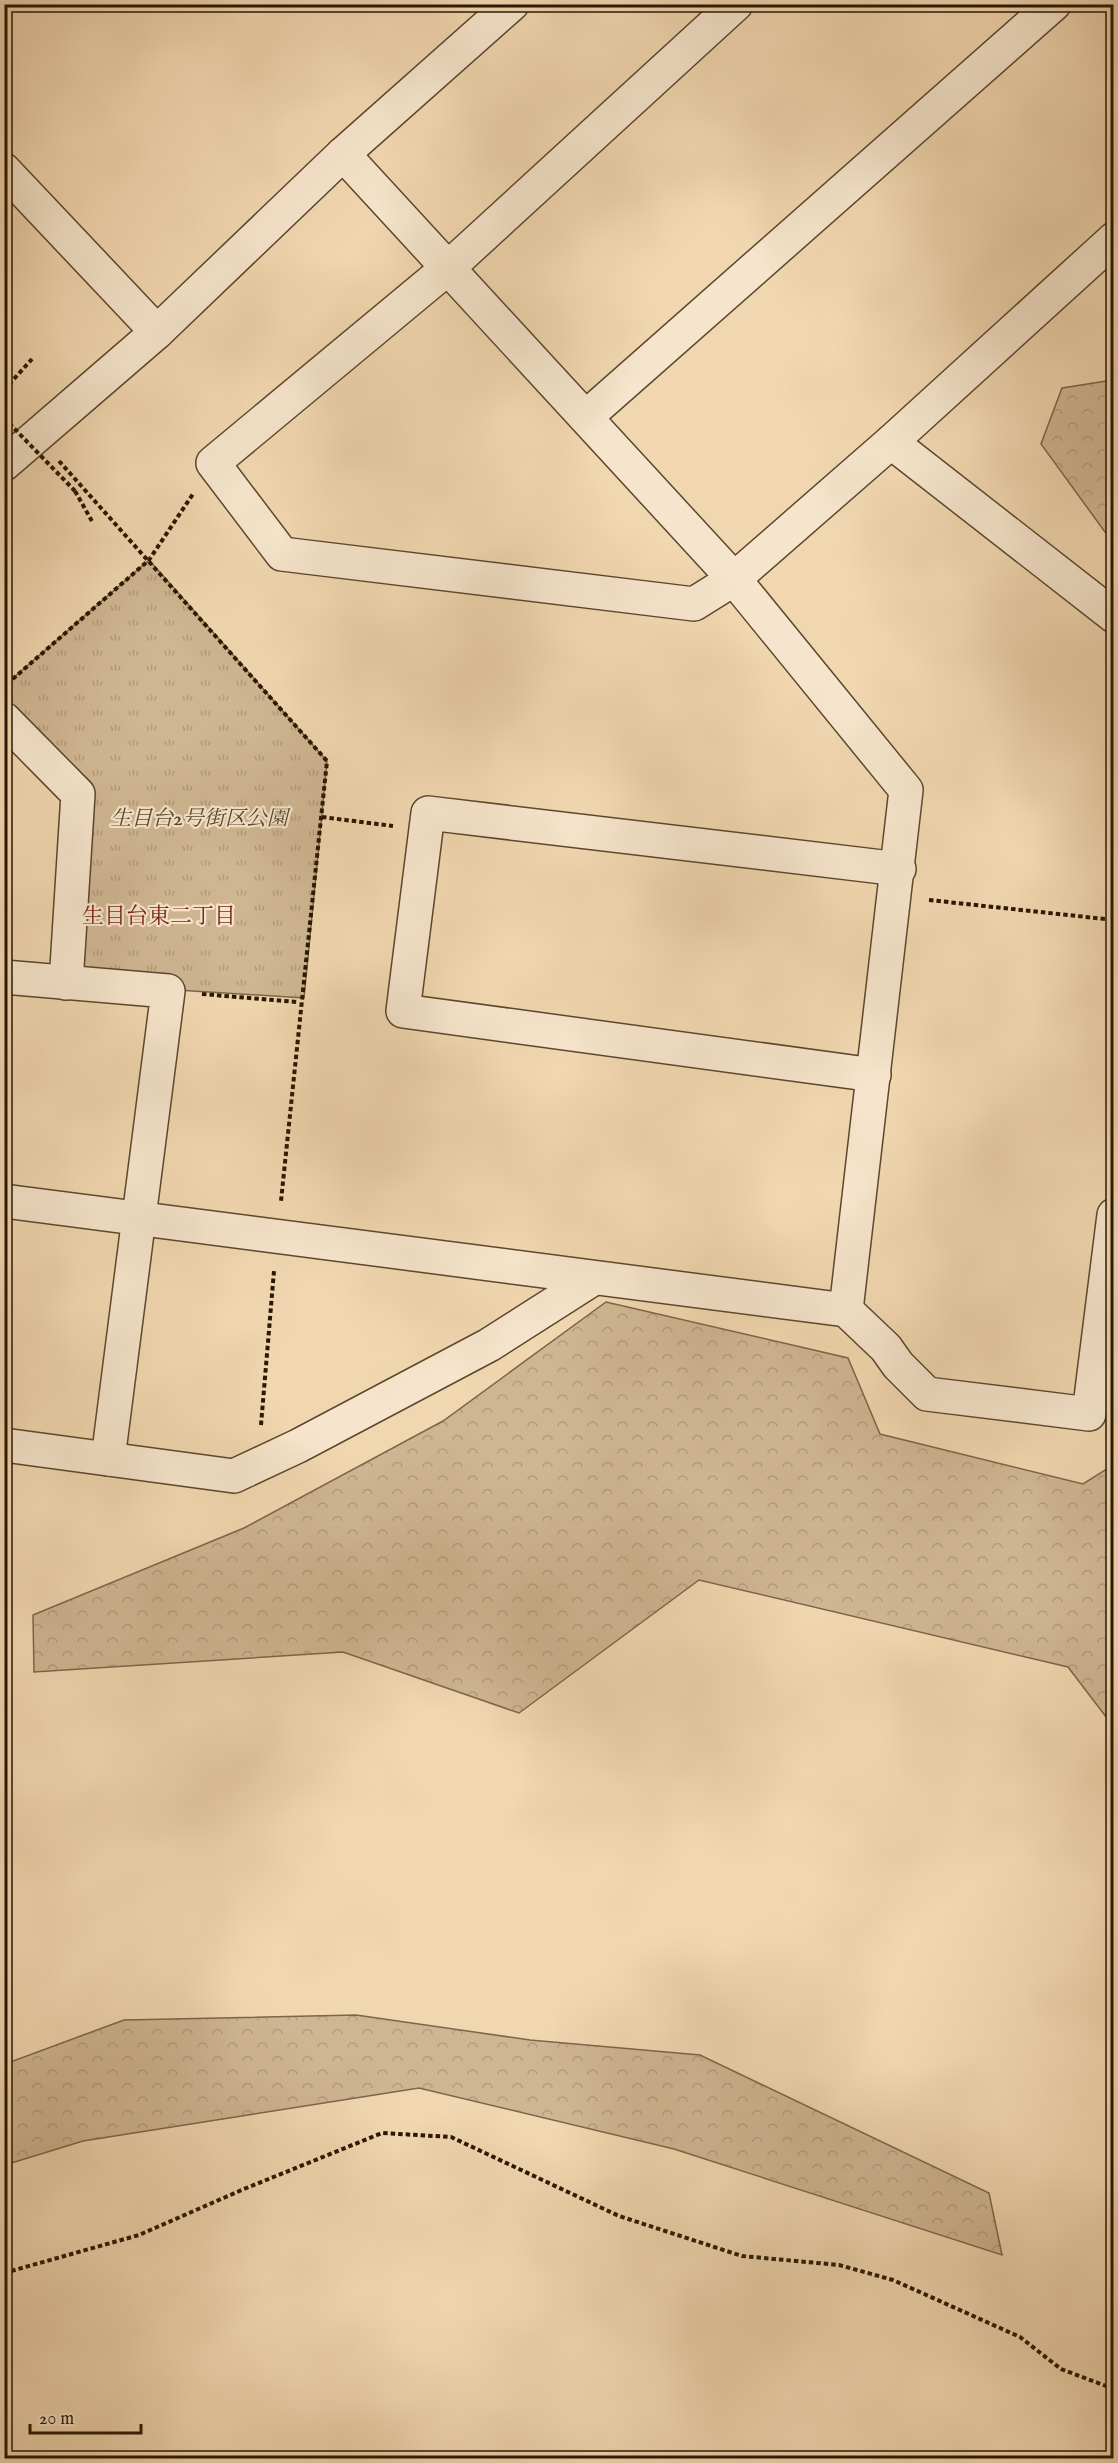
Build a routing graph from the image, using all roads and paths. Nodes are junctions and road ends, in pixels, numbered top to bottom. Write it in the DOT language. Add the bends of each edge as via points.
graph roads {
  1 [pos="512,4"];
  2 [pos="736,4"];
  3 [pos="1054,4"];
  4 [pos="343,154"];
  5 [pos="4,170"];
  6 [pos="1113,239"];
  7 [pos="449,267"];
  8 [pos="158,332"];
  9 [pos="32,359"];
  10 [pos="4,390"];
  11 [pos="586,417"];
  12 [pos="4,418"];
  13 [pos="37,435"];
  14 [pos="891,442"];
  15 [pos="213,463"];
  16 [pos="4,464"];
  17 [pos="93,523"];
  18 [pos="149,561"];
  19 [pos="734,579"];
  20 [pos="1113,616"];
  21 [pos="4,686"];
  22 [pos="4,719"];
  23 [pos="322,817"];
  24 [pos="426,830"];
  25 [pos="897,883"];
  26 [pos="1113,920"];
  27 [pos="4,977"];
  28 [pos="66,983"];
  29 [pos="168,991"];
  30 [pos="297,1002"];
  31 [pos="874,1075"];
  32 [pos="4,1201"];
  33 [pos="1113,1215"];
  34 [pos="139,1218"];
  35 [pos="277,1237"];
  36 [pos="594,1278"];
  37 [pos="846,1310"];
  38 [pos="4,1445"];
  39 [pos="108,1459"];
  40 [pos="257,1465"];
  41 [pos="4,2273"];
  42 [pos="1113,2389"];
  1 -- 4 [label="street"];
  2 -- 7 [label="street"];
  3 -- 11 [label="street"];
  4 -- 7 [label="street"];
  4 -- 8 [label="street"];
  5 -- 8 [label="street"];
  6 -- 14 [label="street"];
  7 -- 11 [label="street"];
  7 -- 15 [label="street"];
  8 -- 13 [label="street"];
  9 -- 10 [label="path"];
  11 -- 19 [label="street"];
  12 -- 17 [label="path, bridge" via="75,491"];
  13 -- 16 [label="street"];
  13 -- 18 [label="path"];
  14 -- 19 [label="street"];
  14 -- 20 [label="street"];
  15 -- 18 [label="path"];
  15 -- 19 [label="street" via="282,554 694,604"];
  18 -- 21 [label="path"];
  18 -- 23 [label="path" via="327,761"];
  19 -- 25 [label="street" via="906,790"];
  22 -- 28 [label="street" via="78,794"];
  23 -- 24 [label="path"];
  23 -- 35 [label="path"];
  24 -- 25 [label="street" via="429,813"];
  24 -- 31 [label="street" via="403,1011"];
  25 -- 26 [label="path"];
  25 -- 31 [label="street"];
  27 -- 28 [label="street"];
  28 -- 29 [label="street"];
  29 -- 30 [label="path"];
  29 -- 34 [label="street"];
  31 -- 37 [label="street"];
  32 -- 34 [label="street"];
  33 -- 37 [label="street" via="1089,1414 927,1394"];
  34 -- 35 [label="street"];
  34 -- 39 [label="street"];
  35 -- 36 [label="street"];
  35 -- 40 [label="path"];
  36 -- 37 [label="street"];
  36 -- 40 [label="street" via="489,1344"];
  38 -- 39 [label="street"];
  39 -- 40 [label="street" via="234,1476"];
  41 -- 42 [label="path" via="139,2235 382,2133 451,2137 619,2216 720,2249 742,2256 839,2265 893,2280 1020,2337 1061,2369"];
}
